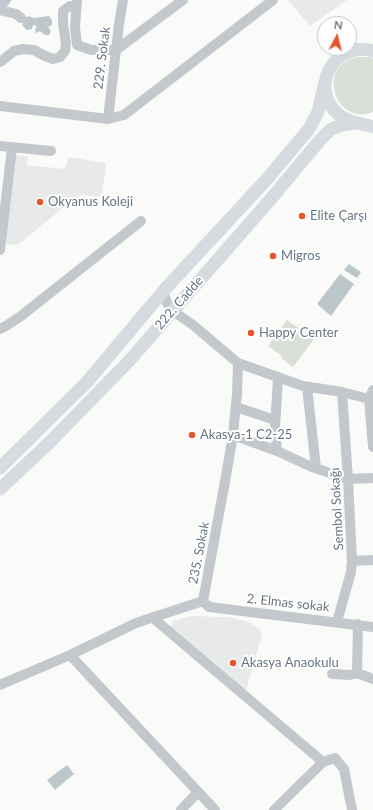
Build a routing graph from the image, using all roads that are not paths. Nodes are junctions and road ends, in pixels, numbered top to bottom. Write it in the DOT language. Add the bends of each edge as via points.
graph roads {
  1 [pos="6,0"];
  2 [pos="123,0"];
  3 [pos="183,0"];
  4 [pos="273,0"];
  5 [pos="76,3"];
  6 [pos="0,6"];
  7 [pos="0,10"];
  8 [pos="20,18"];
  9 [pos="371,49"];
  10 [pos="116,50"];
  11 [pos="0,62"];
  12 [pos="325,82"];
  13 [pos="0,106"];
  14 [pos="108,119"];
  15 [pos="373,121"];
  16 [pos="358,123"];
  17 [pos="373,127"];
  18 [pos="0,146"];
  19 [pos="12,148"];
  20 [pos="51,152"];
  21 [pos="141,221"];
  22 [pos="0,250"];
  23 [pos="163,292"];
  24 [pos="173,311"];
  25 [pos="0,329"];
  26 [pos="238,363"];
  27 [pos="278,378"];
  28 [pos="307,387"];
  29 [pos="342,392"];
  30 [pos="372,396"];
  31 [pos="236,407"];
  32 [pos="275,420"];
  33 [pos="233,436"];
  34 [pos="373,447"];
  35 [pos="277,451"];
  36 [pos="0,468"];
  37 [pos="316,468"];
  38 [pos="373,478"];
  39 [pos="348,479"];
  40 [pos="0,489"];
  41 [pos="373,560"];
  42 [pos="352,561"];
  43 [pos="203,601"];
  44 [pos="153,618"];
  45 [pos="337,622"];
  46 [pos="358,624"];
  47 [pos="373,627"];
  48 [pos="70,655"];
  49 [pos="357,673"];
  50 [pos="332,674"];
  51 [pos="373,679"];
  52 [pos="0,685"];
  53 [pos="323,762"];
  54 [pos="198,792"];
  55 [pos="180,810"];
  56 [pos="215,810"];
  57 [pos="274,810"];
  58 [pos="352,810"];
  1 -- 6 [label="street"];
  2 -- 10 [label="street, 229. Sokak"];
  3 -- 10 [label="street"];
  4 -- 14 [label="street" via="124,116"];
  5 -- 10 [label="street" via="76,45 91,50"];
  5 -- 11 [label="street" via="63,11 66,44 65,51 60,57 53,59 34,50 23,49 14,51"];
  7 -- 8 [label="street" via="16,14"];
  9 -- 12 [label="main road, 222. Cadde" via="355,49 344,53 328,71"];
  10 -- 14 [label="street, 229. Sokak"];
  12 -- 16 [label="main road" via="326,94 337,113 346,120"];
  12 -- 23 [label="main road, 222. Cadde" via="318,112 309,129 267,179"];
  13 -- 14 [label="street"];
  15 -- 16 [label="main road, 222. Cadde"];
  16 -- 17 [label="main road"];
  16 -- 24 [label="main road, 222. Cadde" via="341,125 330,130 320,140"];
  18 -- 19 [label="street"];
  19 -- 20 [label="street"];
  19 -- 22 [label="street"];
  21 -- 25 [label="street" via="21,316"];
  23 -- 24 [label="street" via="167,304"];
  23 -- 36 [label="main road, 222. Cadde" via="87,382"];
  24 -- 26 [label="street"];
  24 -- 40 [label="main road, 222. Cadde" via="129,361"];
  26 -- 27 [label="street"];
  26 -- 31 [label="street, 235. Sokak"];
  27 -- 28 [label="street"];
  27 -- 32 [label="street"];
  28 -- 29 [label="street"];
  28 -- 37 [label="street"];
  29 -- 30 [label="street"];
  29 -- 39 [label="street, Sembol Sokağı"];
  30 -- 34 [label="street"];
  31 -- 32 [label="street"];
  31 -- 33 [label="street, 235. Sokak"];
  32 -- 35 [label="street"];
  33 -- 35 [label="street"];
  33 -- 43 [label="street, 235. Sokak"];
  35 -- 37 [label="street"];
  37 -- 39 [label="street"];
  38 -- 39 [label="street"];
  39 -- 42 [label="street, Sembol Sokağı"];
  41 -- 42 [label="street"];
  42 -- 45 [label="street, Sembol Sokağı"];
  43 -- 44 [label="street, 235. Sokak"];
  43 -- 45 [label="street, 2. Elmas sokak" via="209,607"];
  44 -- 48 [label="street, 235. Sokak" via="136,623"];
  44 -- 53 [label="street"];
  45 -- 46 [label="street, 2. Elmas sokak"];
  46 -- 47 [label="street, 2. Elmas sokak"];
  46 -- 49 [label="street"];
  48 -- 52 [label="street, 235. Sokak"];
  48 -- 54 [label="street"];
  49 -- 50 [label="street"];
  49 -- 51 [label="street"];
  53 -- 57 [label="street"];
  53 -- 58 [label="street" via="335,758 344,769"];
  54 -- 55 [label="street"];
  54 -- 56 [label="street"];
}
